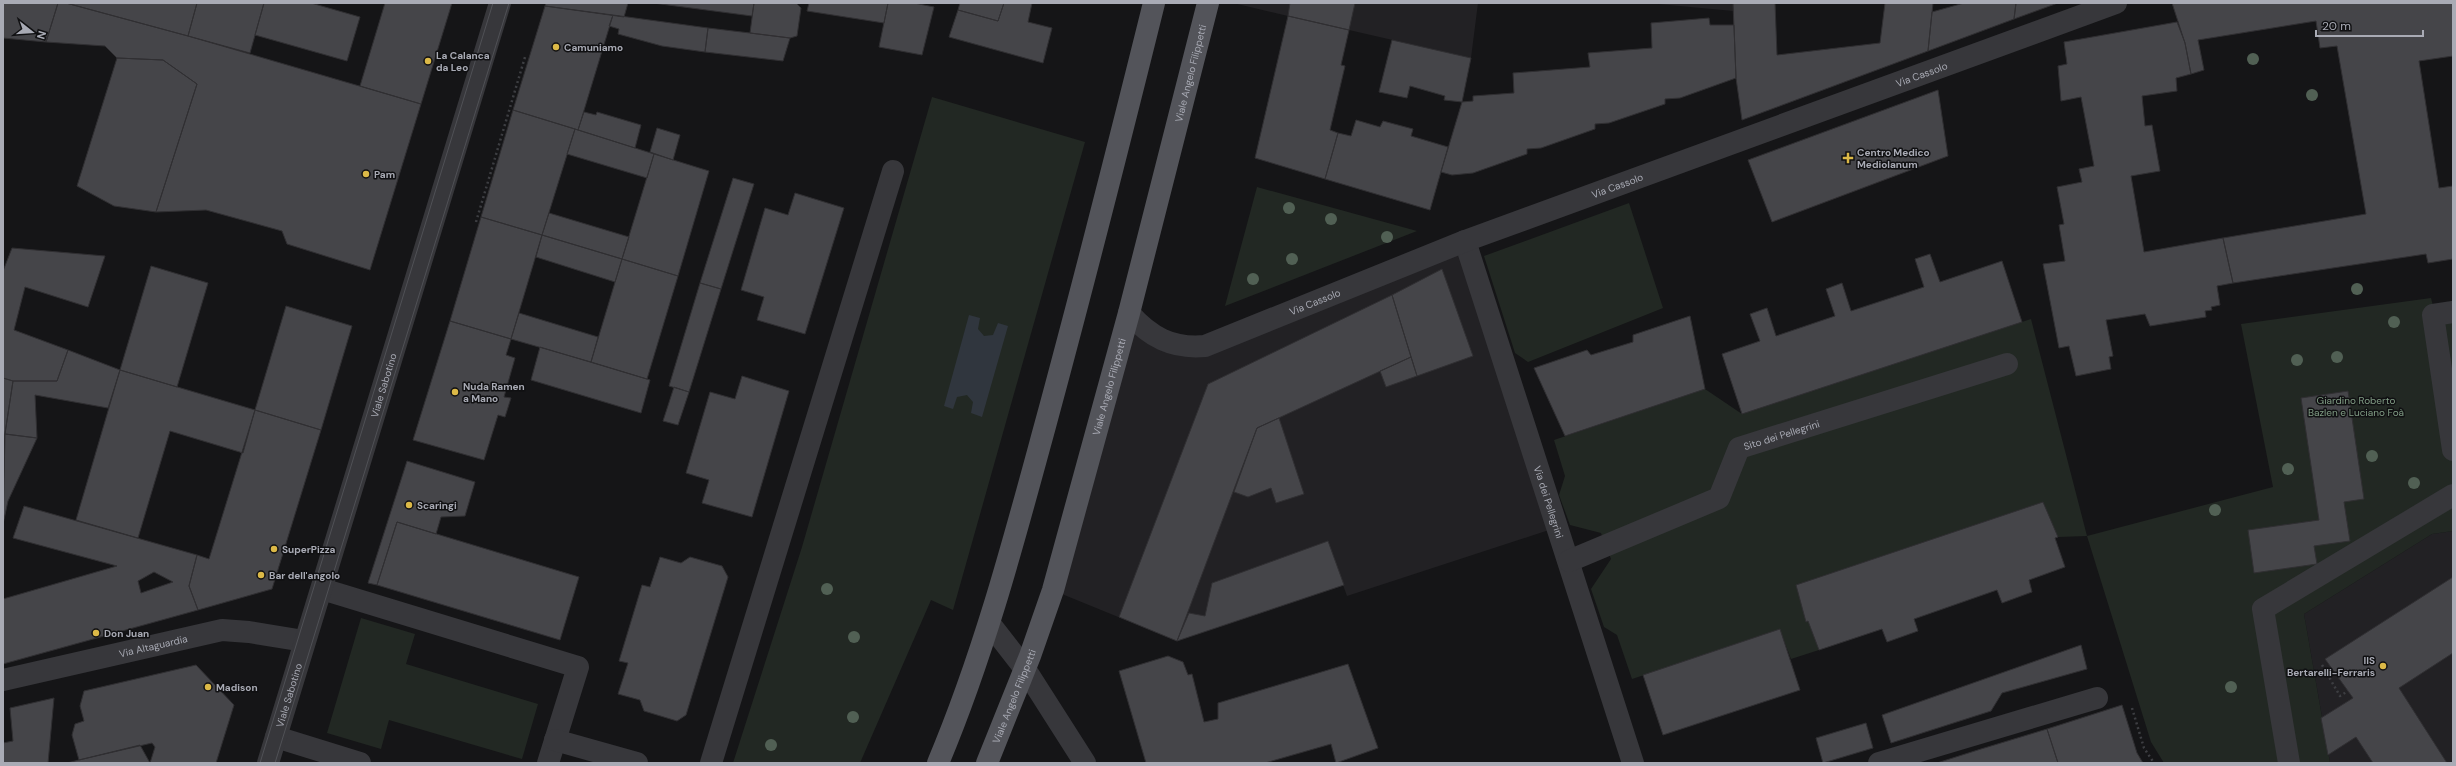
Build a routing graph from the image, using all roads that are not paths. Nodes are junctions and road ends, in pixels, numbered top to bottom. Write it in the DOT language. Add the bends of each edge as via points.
graph roads {
  1 [pos="1154,3"];
  2 [pos="1208,3"];
  3 [pos="2116,3"];
  4 [pos="501,4"];
  5 [pos="893,171"];
  6 [pos="1465,241"];
  7 [pos="2453,312"];
  8 [pos="1128,313"];
  9 [pos="2007,364"];
  10 [pos="2453,450"];
  11 [pos="2453,495"];
  12 [pos="1569,561"];
  13 [pos="322,589"];
  14 [pos="990,624"];
  15 [pos="304,641"];
  16 [pos="1025,669"];
  17 [pos="3,680"];
  18 [pos="2097,698"];
  19 [pos="276,737"];
  20 [pos="555,740"];
  21 [pos="268,763"];
  22 [pos="360,763"];
  23 [pos="548,763"];
  24 [pos="637,763"];
  25 [pos="711,763"];
  26 [pos="938,763"];
  27 [pos="987,763"];
  28 [pos="1086,763"];
  29 [pos="1633,763"];
  30 [pos="1880,763"];
  31 [pos="2289,763"];
  1 -- 14 [label="main road" via="1086,275"];
  2 -- 8 [label="main road, Viale Angelo Filippetti"];
  3 -- 6 [label="street, Via Cassolo"];
  4 -- 13 [label="street, Viale Sabotino"];
  5 -- 25 [label="street"];
  6 -- 8 [label="street, Via Cassolo" via="1206,346 1191,347 1163,340 1144,330"];
  6 -- 12 [label="street, Via dei Pellegrini"];
  7 -- 10 [label="street" via="2433,315"];
  8 -- 16 [label="main road, Viale Angelo Filippetti" via="1055,583"];
  9 -- 12 [label="street, Sito dei Pellegrini" via="1739,448 1719,498"];
  11 -- 31 [label="street" via="2264,609"];
  12 -- 29 [label="street, Via dei Pellegrini"];
  13 -- 15 [label="street, Viale Sabotino"];
  13 -- 20 [label="street" via="578,667"];
  14 -- 16 [label="street"];
  14 -- 26 [label="main road"];
  15 -- 17 [label="street, Via Altaguardia" via="222,630"];
  15 -- 19 [label="street, Viale Sabotino"];
  16 -- 27 [label="main road, Viale Angelo Filippetti"];
  16 -- 28 [label="street"];
  18 -- 30 [label="street"];
  19 -- 21 [label="street, Viale Sabotino"];
  19 -- 22 [label="street"];
  20 -- 23 [label="street"];
  20 -- 24 [label="street"];
}
